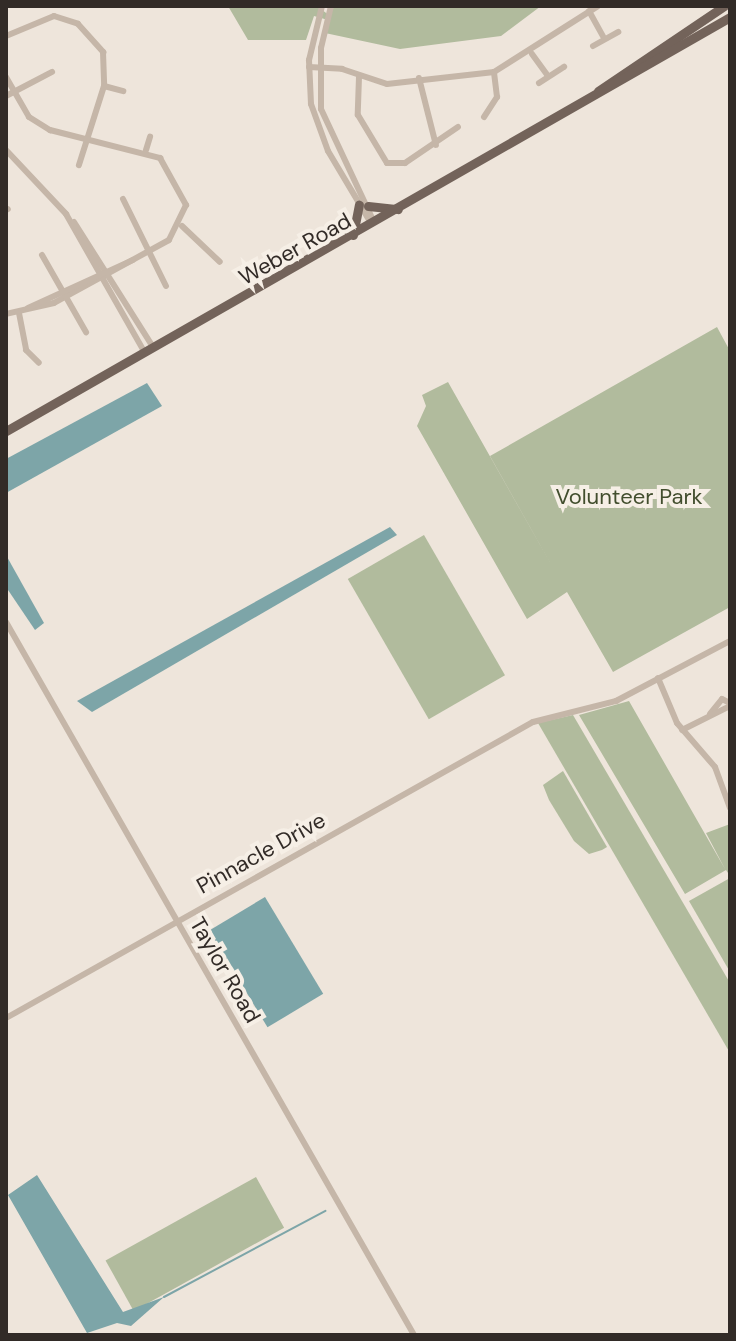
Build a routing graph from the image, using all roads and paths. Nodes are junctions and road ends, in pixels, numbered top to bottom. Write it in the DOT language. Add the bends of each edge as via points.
graph roads {
  1 [pos="322,6"];
  2 [pos="331,6"];
  3 [pos="598,6"];
  4 [pos="724,6"];
  5 [pos="589,11"];
  6 [pos="730,17"];
  7 [pos="618,32"];
  8 [pos="6,36"];
  9 [pos="603,36"];
  10 [pos="593,46"];
  11 [pos="532,54"];
  12 [pos="309,67"];
  13 [pos="564,67"];
  14 [pos="320,68"];
  15 [pos="52,72"];
  16 [pos="494,72"];
  17 [pos="547,75"];
  18 [pos="6,77"];
  19 [pos="359,77"];
  20 [pos="419,78"];
  21 [pos="539,83"];
  22 [pos="104,86"];
  23 [pos="123,91"];
  24 [pos="598,91"];
  25 [pos="14,92"];
  26 [pos="6,96"];
  27 [pos="484,117"];
  28 [pos="458,127"];
  29 [pos="83,137"];
  30 [pos="150,137"];
  31 [pos="436,145"];
  32 [pos="6,150"];
  33 [pos="146,150"];
  34 [pos="79,165"];
  35 [pos="123,199"];
  36 [pos="364,206"];
  37 [pos="405,208"];
  38 [pos="66,214"];
  39 [pos="374,225"];
  40 [pos="182,226"];
  41 [pos="350,239"];
  42 [pos="147,253"];
  43 [pos="42,255"];
  44 [pos="220,262"];
  45 [pos="110,270"];
  46 [pos="101,274"];
  47 [pos="166,286"];
  48 [pos="65,295"];
  49 [pos="20,313"];
  50 [pos="6,314"];
  51 [pos="86,332"];
  52 [pos="149,350"];
  53 [pos="39,363"];
  54 [pos="6,431"];
  55 [pos="6,622"];
  56 [pos="730,641"];
  57 [pos="658,678"];
  58 [pos="730,704"];
  59 [pos="682,730"];
  60 [pos="730,808"];
  61 [pos="176,920"];
  62 [pos="6,1018"];
  63 [pos="414,1335"];
  1 -- 12 [label="street"];
  2 -- 14 [label="street"];
  3 -- 5 [label="street"];
  4 -- 24 [label="main road, Weber Road"];
  5 -- 9 [label="street"];
  5 -- 11 [label="street"];
  6 -- 24 [label="main road, Weber Road"];
  7 -- 9 [label="street"];
  8 -- 22 [label="street" via="43,16 78,24 103,52"];
  9 -- 10 [label="street"];
  11 -- 16 [label="street"];
  11 -- 17 [label="street"];
  12 -- 14 [label="street"];
  12 -- 36 [label="street" via="318,129"];
  13 -- 17 [label="street"];
  14 -- 19 [label="street"];
  14 -- 36 [label="street" via="328,128"];
  15 -- 25 [label="street"];
  16 -- 20 [label="street"];
  16 -- 27 [label="street" via="497,97"];
  17 -- 21 [label="street"];
  18 -- 25 [label="street"];
  19 -- 20 [label="street" via="387,84"];
  19 -- 31 [label="street" via="353,101 381,159 399,166"];
  20 -- 31 [label="street"];
  22 -- 23 [label="street"];
  22 -- 29 [label="street"];
  24 -- 37 [label="main road, Weber Road"];
  25 -- 26 [label="street"];
  25 -- 29 [label="street" via="39,124"];
  28 -- 31 [label="street"];
  29 -- 33 [label="street"];
  29 -- 34 [label="street"];
  30 -- 33 [label="street"];
  32 -- 38 [label="street"];
  33 -- 40 [label="street" via="164,161 183,192"];
  35 -- 42 [label="street"];
  36 -- 37 [label="main road"];
  36 -- 39 [label="street"];
  36 -- 41 [label="main road"];
  37 -- 39 [label="main road, Weber Road"];
  38 -- 45 [label="street"];
  38 -- 46 [label="street"];
  39 -- 41 [label="main road, Weber Road"];
  40 -- 42 [label="street"];
  40 -- 44 [label="street"];
  41 -- 52 [label="main road, Weber Road"];
  42 -- 45 [label="street"];
  42 -- 47 [label="street"];
  43 -- 48 [label="street"];
  45 -- 46 [label="street"];
  45 -- 52 [label="street"];
  46 -- 48 [label="street"];
  46 -- 52 [label="street"];
  48 -- 49 [label="street"];
  48 -- 51 [label="street"];
  49 -- 50 [label="street"];
  49 -- 53 [label="street" via="26,350"];
  52 -- 54 [label="main road, Weber Road"];
  55 -- 61 [label="street, Taylor Road"];
  56 -- 57 [label="street, Pinnacle Drive"];
  57 -- 59 [label="street"];
  57 -- 61 [label="street, Pinnacle Drive" via="616,701 533,722"];
  58 -- 59 [label="street"];
  59 -- 60 [label="street" via="715,767"];
  61 -- 62 [label="street, Pinnacle Drive"];
  61 -- 63 [label="street, Taylor Road"];
}
